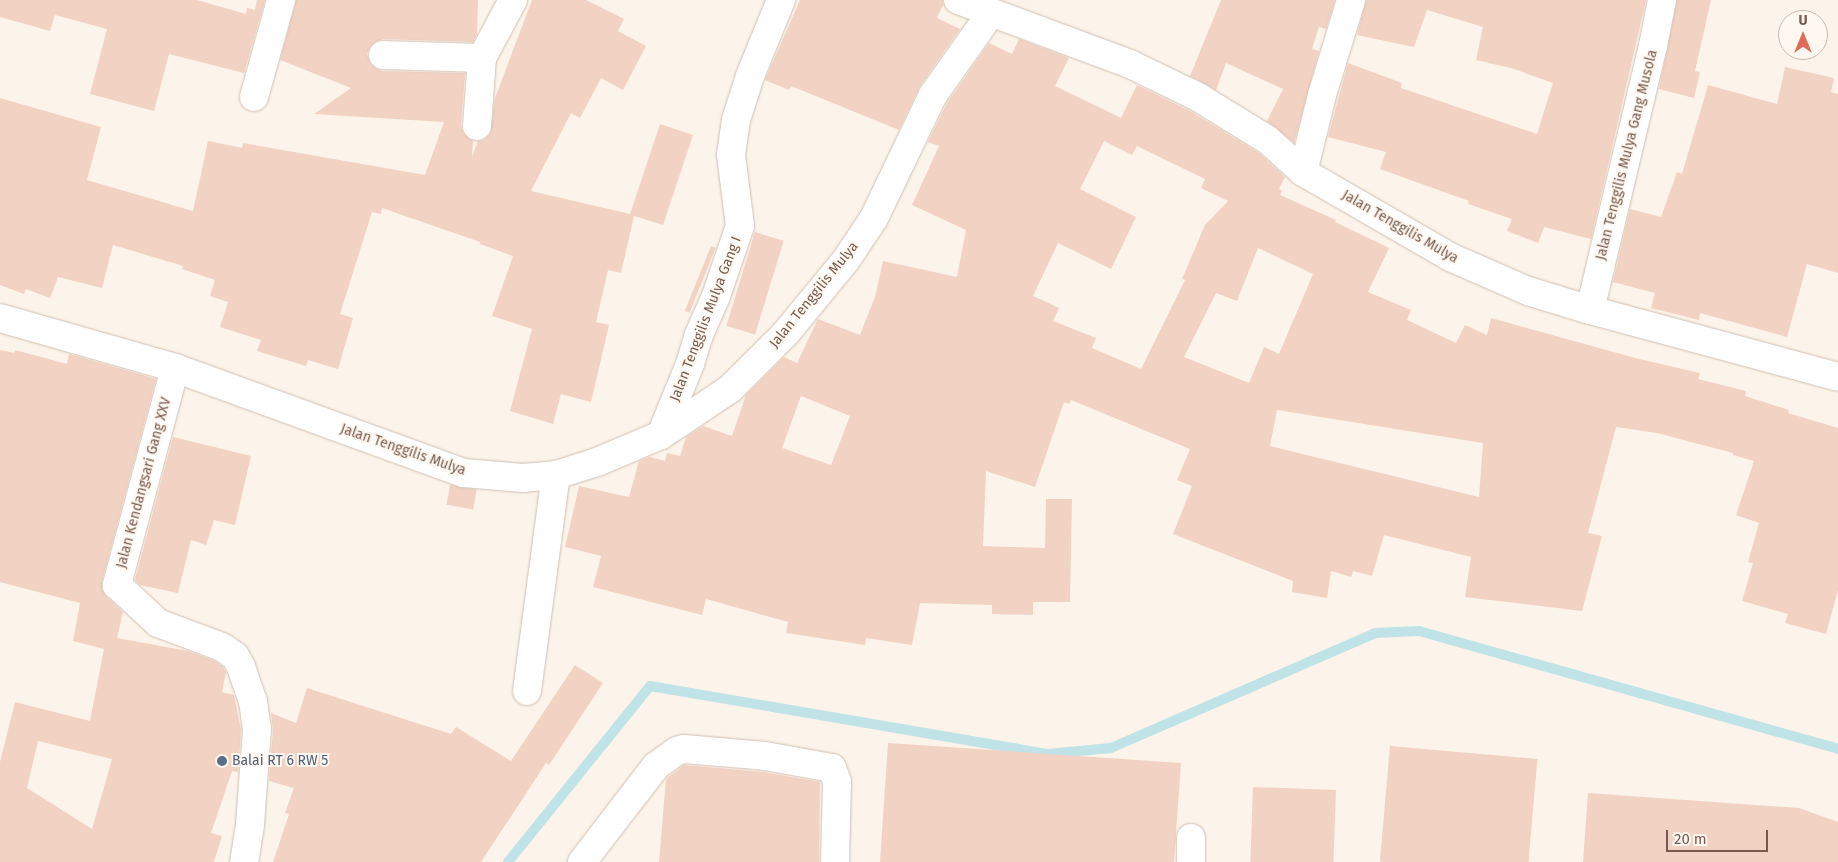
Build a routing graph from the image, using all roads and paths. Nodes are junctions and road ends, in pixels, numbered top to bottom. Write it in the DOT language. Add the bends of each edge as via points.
graph roads {
  1 [pos="281,0"];
  2 [pos="513,0"];
  3 [pos="781,0"];
  4 [pos="958,0"];
  5 [pos="1352,0"];
  6 [pos="1662,0"];
  7 [pos="991,13"];
  8 [pos="383,55"];
  9 [pos="482,58"];
  10 [pos="254,97"];
  11 [pos="477,126"];
  12 [pos="1304,172"];
  13 [pos="1590,310"];
  14 [pos="0,318"];
  15 [pos="175,368"];
  16 [pos="1838,377"];
  17 [pos="661,435"];
  18 [pos="556,475"];
  19 [pos="526,691"];
  20 [pos="244,862"];
  21 [pos="582,862"];
  22 [pos="834,862"];
  1 -- 10 [label="street"];
  2 -- 9 [label="street"];
  3 -- 17 [label="street, Jalan Tenggilis Mulya Gang I" via="736,120 731,156 740,226"];
  4 -- 7 [label="street, Jalan Tenggilis Mulya"];
  5 -- 12 [label="street" via="1322,96"];
  6 -- 13 [label="street, Jalan Tenggilis Mulya Gang Musola" via="1654,46"];
  7 -- 12 [label="street, Jalan Tenggilis Mulya" via="1130,64 1198,97 1268,140"];
  7 -- 17 [label="street, Jalan Tenggilis Mulya" via="933,96 874,218 846,260 786,333 730,389"];
  8 -- 9 [label="street"];
  9 -- 11 [label="street"];
  12 -- 13 [label="street, Jalan Tenggilis Mulya" via="1450,257 1528,291"];
  13 -- 16 [label="street, Jalan Tenggilis Mulya"];
  14 -- 15 [label="street, Jalan Tenggilis Mulya"];
  15 -- 18 [label="street, Jalan Tenggilis Mulya" via="464,473 523,478"];
  15 -- 20 [label="street, Jalan Kendangsari Gang XXV" via="116,585 158,623 222,646 235,656 241,667 256,714 250,825"];
  17 -- 18 [label="street, Jalan Tenggilis Mulya"];
  18 -- 19 [label="street"];
  21 -- 22 [label="street" via="656,766 684,749 765,756 832,768 837,782"];
}
